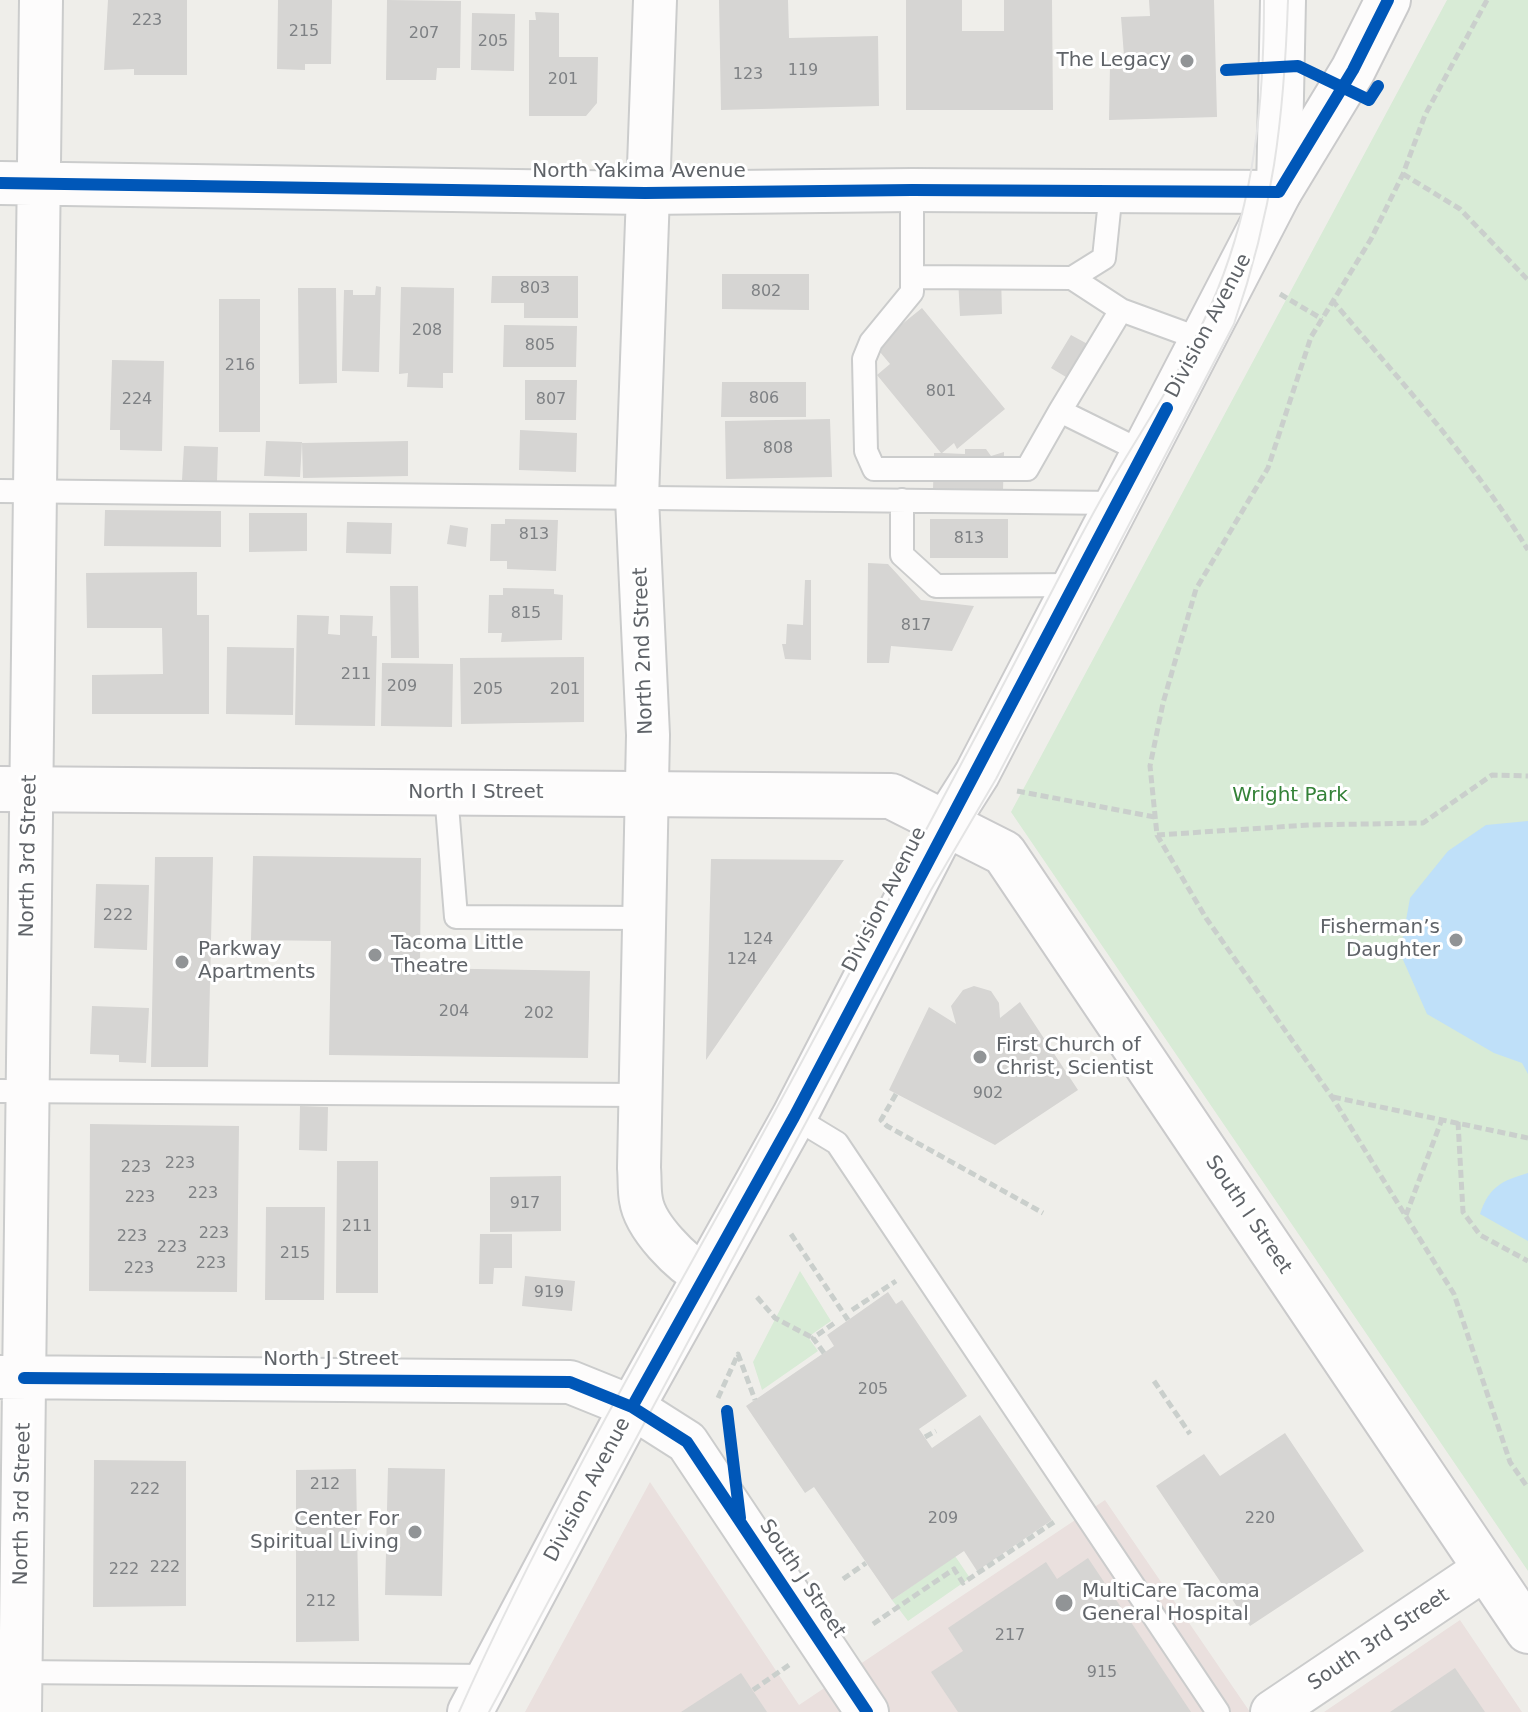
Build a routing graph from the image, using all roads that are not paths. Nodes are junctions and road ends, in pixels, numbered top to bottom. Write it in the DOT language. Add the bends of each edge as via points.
graph roads {
  1 [pos="41,0"];
  2 [pos="655,0"];
  3 [pos="1283,0"];
  4 [pos="1388,0"];
  5 [pos="20,183"];
  6 [pos="912,190"];
  7 [pos="1111,191"];
  8 [pos="1279,192"];
  9 [pos="645,193"];
  10 [pos="913,277"];
  11 [pos="1072,278"];
  12 [pos="1121,310"];
  13 [pos="1203,340"];
  14 [pos="1060,411"];
  15 [pos="1143,452"];
  16 [pos="17,492"];
  17 [pos="637,498"];
  18 [pos="902,500"];
  19 [pos="1117,503"];
  20 [pos="1075,585"];
  21 [pos="15,789"];
  22 [pos="446,793"];
  23 [pos="647,793"];
  24 [pos="946,823"];
  25 [pos="642,918"];
  26 [pos="14,1091"];
  27 [pos="640,1095"];
  28 [pos="794,1117"];
  29 [pos="705,1276"];
  30 [pos="12,1378"];
  31 [pos="632,1407"];
  32 [pos="1486,1568"];
  33 [pos="1528,1631"];
  34 [pos="13,1685"];
  35 [pos="479,1694"];
  36 [pos="867,1712"];
  37 [pos="1218,1712"];
  38 [pos="1272,1712"];
  1 -- 5 [label="street, North 3rd Street"];
  2 -- 9 [label="street, North 2nd Street"];
  3 -- 8 [label="main road"];
  4 -- 8 [label="main road, Division Avenue" via="1353,70"];
  5 -- 9 [label="street, North Yakima Avenue"];
  5 -- 16 [label="street, North 3rd Street"];
  6 -- 7 [label="street, North Yakima Avenue"];
  6 -- 9 [label="street, North Yakima Avenue"];
  6 -- 10 [label="lane"];
  7 -- 8 [label="street, North Yakima Avenue"];
  7 -- 11 [label="lane" via="1104,258"];
  8 -- 13 [label="main road, Division Avenue"];
  9 -- 17 [label="street, North 2nd Street"];
  10 -- 11 [label="lane"];
  10 -- 14 [label="lane" via="912,292 871,342 864,359 868,459 874,469 1027,469"];
  11 -- 12 [label="lane"];
  12 -- 13 [label="lane"];
  12 -- 14 [label="lane"];
  13 -- 15 [label="main road, Division Avenue"];
  14 -- 15 [label="lane"];
  15 -- 19 [label="main road, Division Avenue"];
  16 -- 17 [label="lane"];
  16 -- 21 [label="street, North 3rd Street"];
  17 -- 18 [label="lane"];
  17 -- 23 [label="street, North 2nd Street"];
  18 -- 19 [label="lane"];
  18 -- 20 [label="lane" via="902,555 936,586"];
  19 -- 20 [label="main road, Division Avenue"];
  20 -- 24 [label="main road, Division Avenue"];
  21 -- 22 [label="main road, North I Street"];
  21 -- 26 [label="street, North 3rd Street"];
  22 -- 23 [label="main road, North I Street"];
  22 -- 25 [label="lane" via="456,917"];
  23 -- 24 [label="main road, North I Street" via="891,796"];
  23 -- 25 [label="street, North 2nd Street"];
  24 -- 28 [label="main road, Division Avenue"];
  24 -- 32 [label="main road, South I Street" via="1004,853"];
  25 -- 27 [label="street, North 2nd Street"];
  26 -- 27 [label="lane"];
  26 -- 30 [label="street, North 3rd Street"];
  27 -- 29 [label="street, North 2nd Street" via="641,1203 660,1236"];
  28 -- 29 [label="main road, Division Avenue"];
  28 -- 37 [label="lane" via="837,1143"];
  29 -- 31 [label="main road, Division Avenue"];
  30 -- 31 [label="street, North J Street" via="570,1382"];
  30 -- 34 [label="street, North 3rd Street"];
  31 -- 35 [label="main road, Division Avenue"];
  31 -- 36 [label="street, South J Street" via="687,1442"];
  32 -- 33 [label="main road, South I Street"];
  32 -- 38 [label="street, South 3rd Street"];
  34 -- 35 [label="lane"];
}
